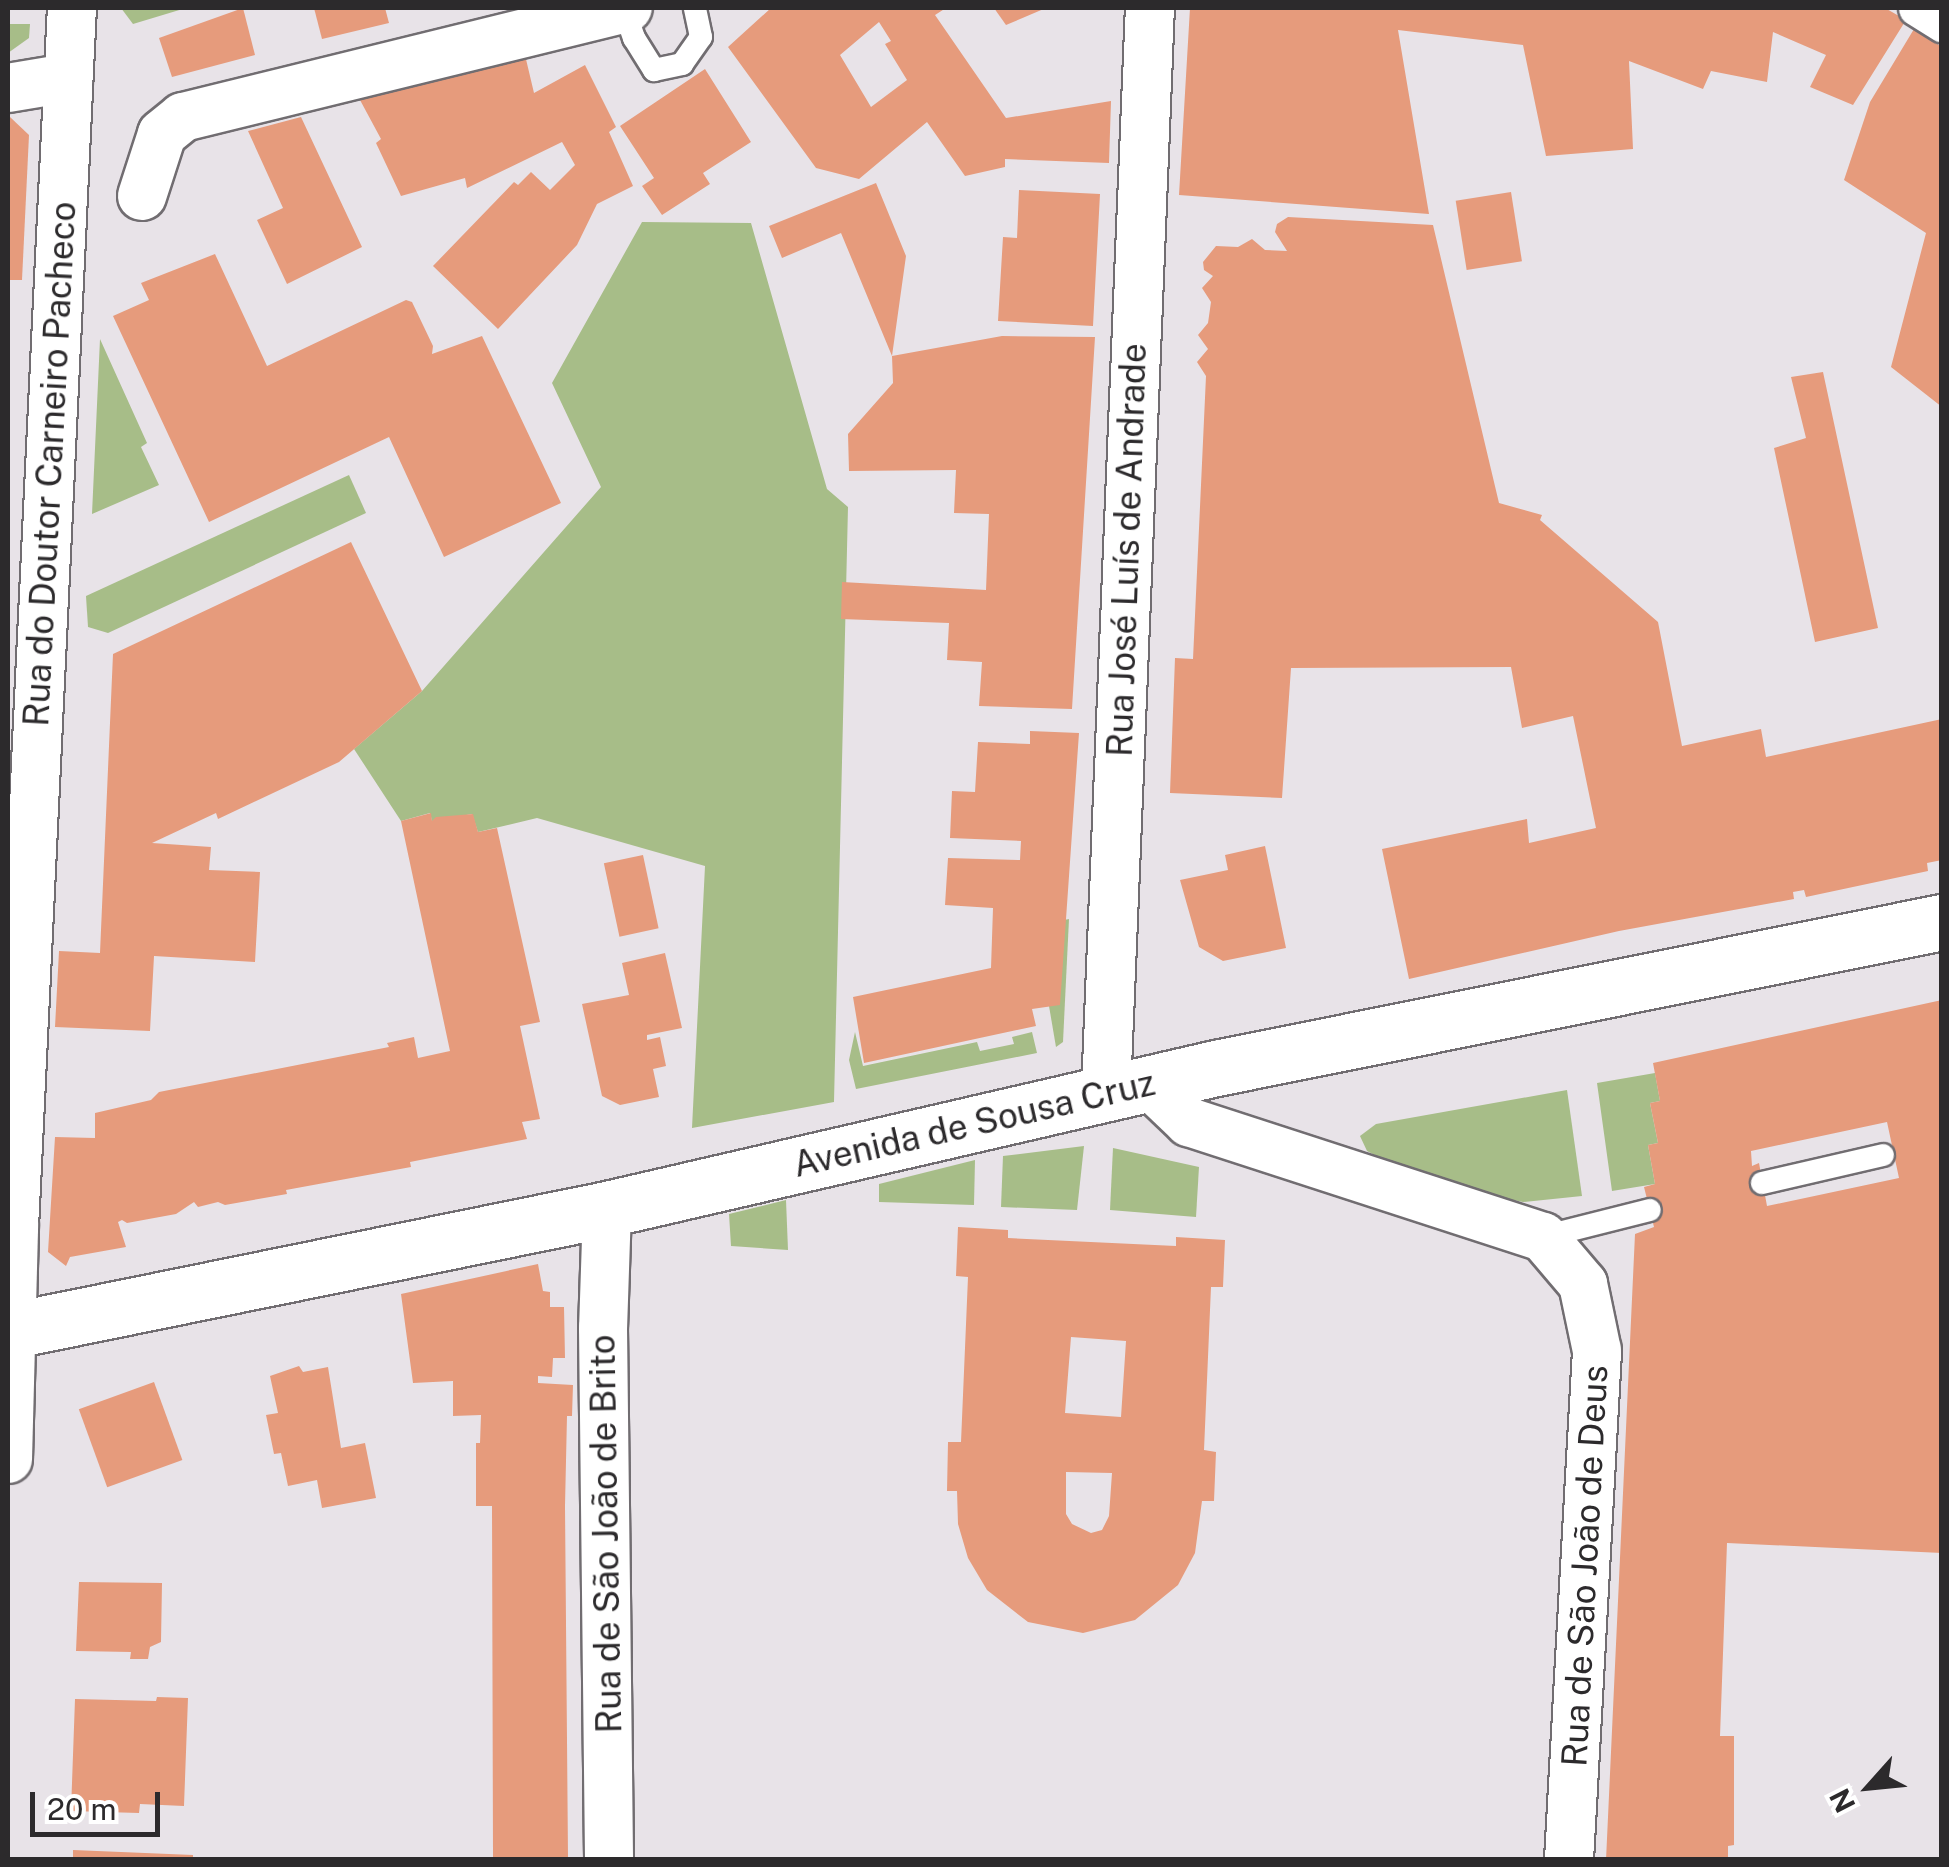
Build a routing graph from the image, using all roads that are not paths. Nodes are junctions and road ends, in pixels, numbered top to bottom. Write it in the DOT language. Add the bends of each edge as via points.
graph roads {
  1 [pos="72,8"];
  2 [pos="626,8"];
  3 [pos="695,8"];
  4 [pos="1150,8"];
  5 [pos="1916,8"];
  6 [pos="1942,24"];
  7 [pos="68,78"];
  8 [pos="8,88"];
  9 [pos="142,196"];
  10 [pos="24,649"];
  11 [pos="1942,922"];
  12 [pos="1127,1087"];
  13 [pos="1883,1155"];
  14 [pos="1762,1183"];
  15 [pos="607,1209"];
  16 [pos="1650,1210"];
  17 [pos="1543,1237"];
  18 [pos="10,1331"];
  19 [pos="8,1460"];
  20 [pos="610,1860"];
  21 [pos="1570,1860"];
  1 -- 7 [label="street, Rua do Doutor Carneiro Pacheco"];
  2 -- 3 [label="lane" via="634,38 654,70 682,64 701,37"];
  2 -- 9 [label="street" via="183,117 162,134"];
  4 -- 12 [label="street, Rua José Luís de Andrade"];
  5 -- 6 [label="street"];
  7 -- 8 [label="street"];
  7 -- 10 [label="street, Rua do Doutor Carneiro Pacheco"];
  10 -- 18 [label="street, Rua do Doutor Carneiro Pacheco"];
  11 -- 12 [label="main road, Avenida de Sousa Cruz"];
  12 -- 15 [label="main road, Avenida de Sousa Cruz"];
  12 -- 17 [label="street" via="1189,1122"];
  13 -- 14 [label="lane"];
  15 -- 18 [label="main road, Avenida de Sousa Cruz"];
  15 -- 20 [label="street, Rua de São João de Brito"];
  16 -- 17 [label="lane"];
  17 -- 21 [label="street, Rua de São João de Deus" via="1583,1284 1597,1351"];
  18 -- 19 [label="street, Rua do Doutor Carneiro Pacheco"];
}
